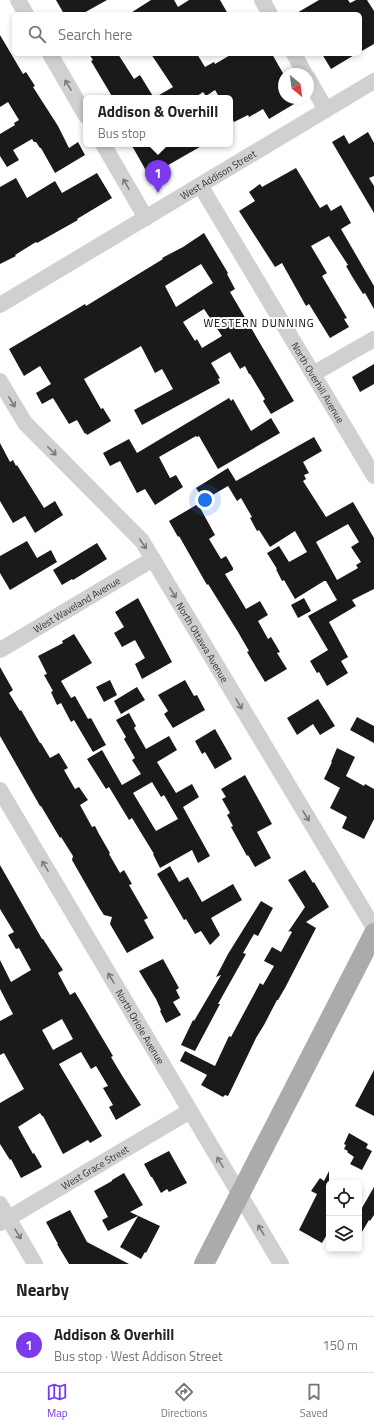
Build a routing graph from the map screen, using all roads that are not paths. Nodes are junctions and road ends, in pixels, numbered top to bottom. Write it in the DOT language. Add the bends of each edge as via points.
graph roads {
  1 [pos="18,0"];
  2 [pos="262,0"];
  3 [pos="25,12"];
  4 [pos="269,12"];
  5 [pos="51,56"];
  6 [pos="295,56"];
  7 [pos="302,68"];
  8 [pos="374,81"];
  9 [pos="314,89"];
  10 [pos="326,110"];
  11 [pos="83,111"];
  12 [pos="105,147"];
  13 [pos="200,185"];
  14 [pos="146,218"];
  15 [pos="0,304"];
  16 [pos="374,339"];
  17 [pos="313,374"];
  18 [pos="0,381"];
  19 [pos="374,476"];
  20 [pos="153,559"];
  21 [pos="0,650"];
  22 [pos="0,790"];
  23 [pos="374,928"];
  24 [pos="374,933"];
  25 [pos="190,1111"];
  26 [pos="240,1196"];
  27 [pos="3,1215"];
  28 [pos="35,1264"];
  29 [pos="204,1264"];
  30 [pos="281,1264"];
  1 -- 3 [label="street"];
  2 -- 4 [label="street"];
  11 -- 5 [label="street, one-way"];
  6 -- 7 [label="street"];
  8 -- 10 [label="street, West Addison Street"];
  9 -- 10 [label="street"];
  10 -- 13 [label="street, West Addison Street"];
  14 -- 12 [label="street, one-way"];
  13 -- 14 [label="street, West Addison Street"];
  13 -- 17 [label="street, North Overhill Avenue"];
  14 -- 15 [label="street, West Addison Street"];
  16 -- 17 [label="street"];
  17 -- 19 [label="street, North Overhill Avenue"];
  18 -- 20 [label="street, North Ottawa Avenue, one-way" via="25,423 142,541"];
  20 -- 21 [label="street, West Waveland Avenue"];
  20 -- 23 [label="street, North Ottawa Avenue, one-way"];
  25 -- 22 [label="street, North Oriole Avenue, one-way"];
  24 -- 26 [label="main road"];
  26 -- 25 [label="street, North Oriole Avenue, one-way"];
  25 -- 27 [label="street, West Grace Street"];
  26 -- 29 [label="main road"];
  30 -- 26 [label="street, North Oriole Avenue, one-way"];
  27 -- 28 [label="street, one-way"];
}
